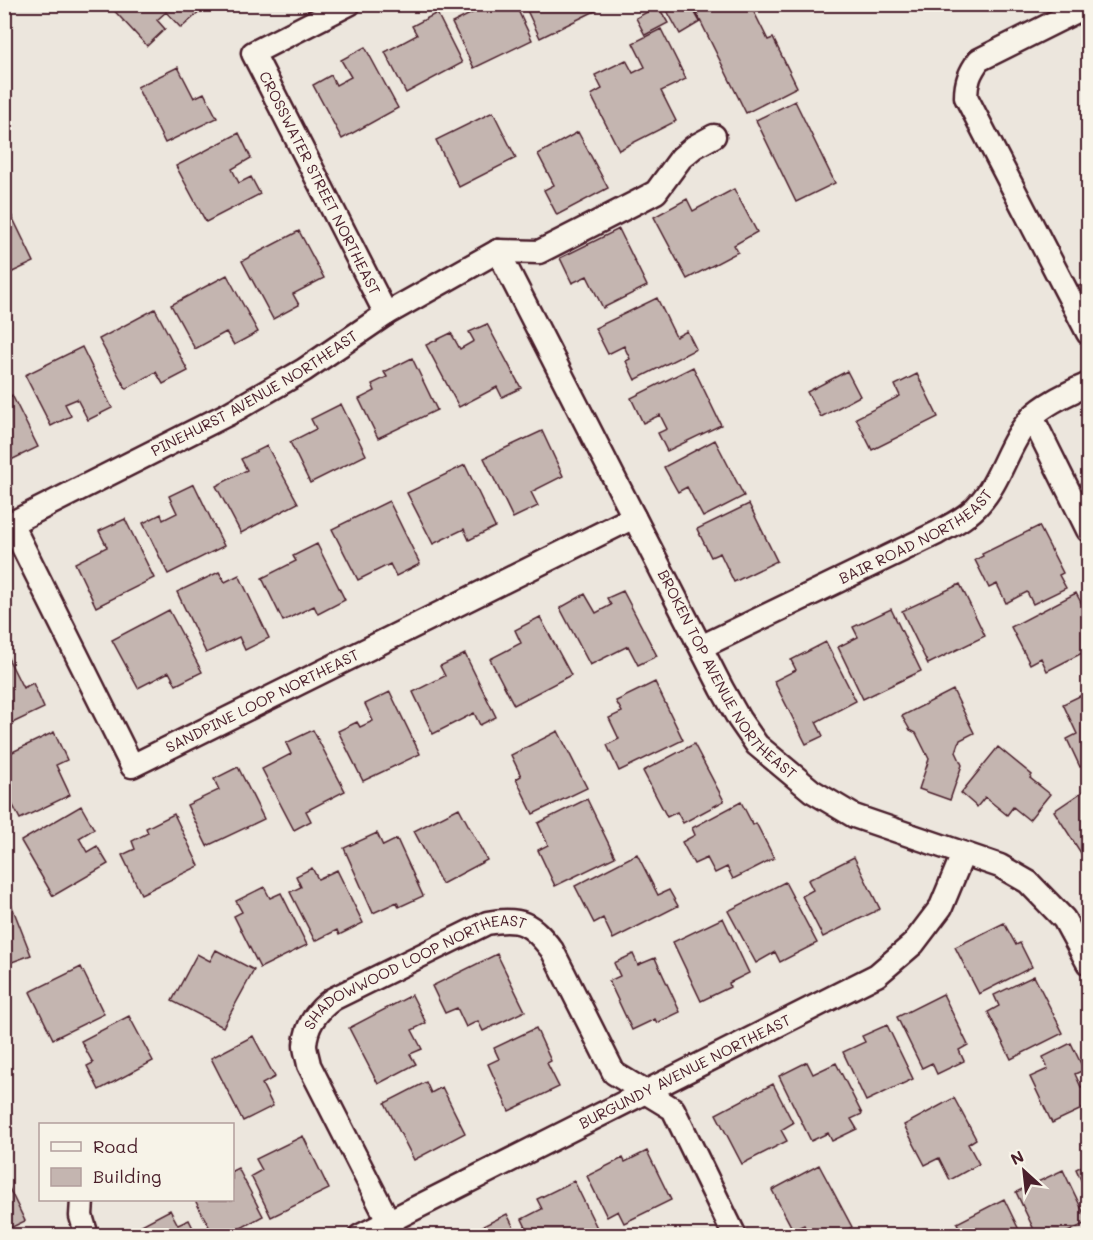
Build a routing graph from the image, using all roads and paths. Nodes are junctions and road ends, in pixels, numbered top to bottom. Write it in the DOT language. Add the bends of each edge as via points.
graph roads {
  1 [pos="349,4"];
  2 [pos="1073,13"];
  3 [pos="714,136"];
  4 [pos="498,251"];
  5 [pos="386,314"];
  6 [pos="1089,333"];
  7 [pos="1089,384"];
  8 [pos="1032,417"];
  9 [pos="634,517"];
  10 [pos="8,525"];
  11 [pos="1089,530"];
  12 [pos="701,647"];
  13 [pos="963,854"];
  14 [pos="1089,963"];
  15 [pos="644,1092"];
  16 [pos="82,1201"];
  17 [pos="392,1228"];
  18 [pos="87,1236"];
  19 [pos="360,1236"];
  20 [pos="735,1236"];
  1 -- 5 [label="street, CROSSWATER STREET NORTHEAST" via="253,53"];
  2 -- 6 [label="street" via="979,60 966,84 966,97"];
  3 -- 4 [label="street" via="681,158 656,192 539,252"];
  4 -- 5 [label="street, PINEHURST AVENUE NORTHEAST"];
  4 -- 9 [label="street, BROKEN TOP AVENUE NORTHEAST"];
  5 -- 10 [label="street, PINEHURST AVENUE NORTHEAST" via="304,370 228,414"];
  7 -- 8 [label="street, BAIR ROAD NORTHEAST"];
  8 -- 11 [label="street"];
  8 -- 12 [label="street, BAIR ROAD NORTHEAST" via="990,490 963,517"];
  9 -- 10 [label="street, SANDPINE LOOP NORTHEAST" via="132,766"];
  9 -- 12 [label="street, BROKEN TOP AVENUE NORTHEAST"];
  12 -- 13 [label="street, BROKEN TOP AVENUE NORTHEAST" via="757,745 812,791 854,816"];
  13 -- 14 [label="street, BROKEN TOP AVENUE NORTHEAST" via="1000,866 1028,882 1064,919"];
  13 -- 15 [label="street, BURGUNDY AVENUE NORTHEAST" via="941,907 913,944 877,975"];
  15 -- 17 [label="street, BURGUNDY AVENUE NORTHEAST"];
  15 -- 17 [label="street, SHADOWWOOD LOOP NORTHEAST" via="614,1073 552,950 525,924 508,919 487,923 333,999 319,1009 309,1031 305,1045 309,1065"];
  15 -- 20 [label="street, SHADOWWOOD LOOP NORTHEAST" via="673,1109"];
  16 -- 18 [label="street" via="81,1216"];
  17 -- 19 [label="street, BURGUNDY AVENUE NORTHEAST"];
}
